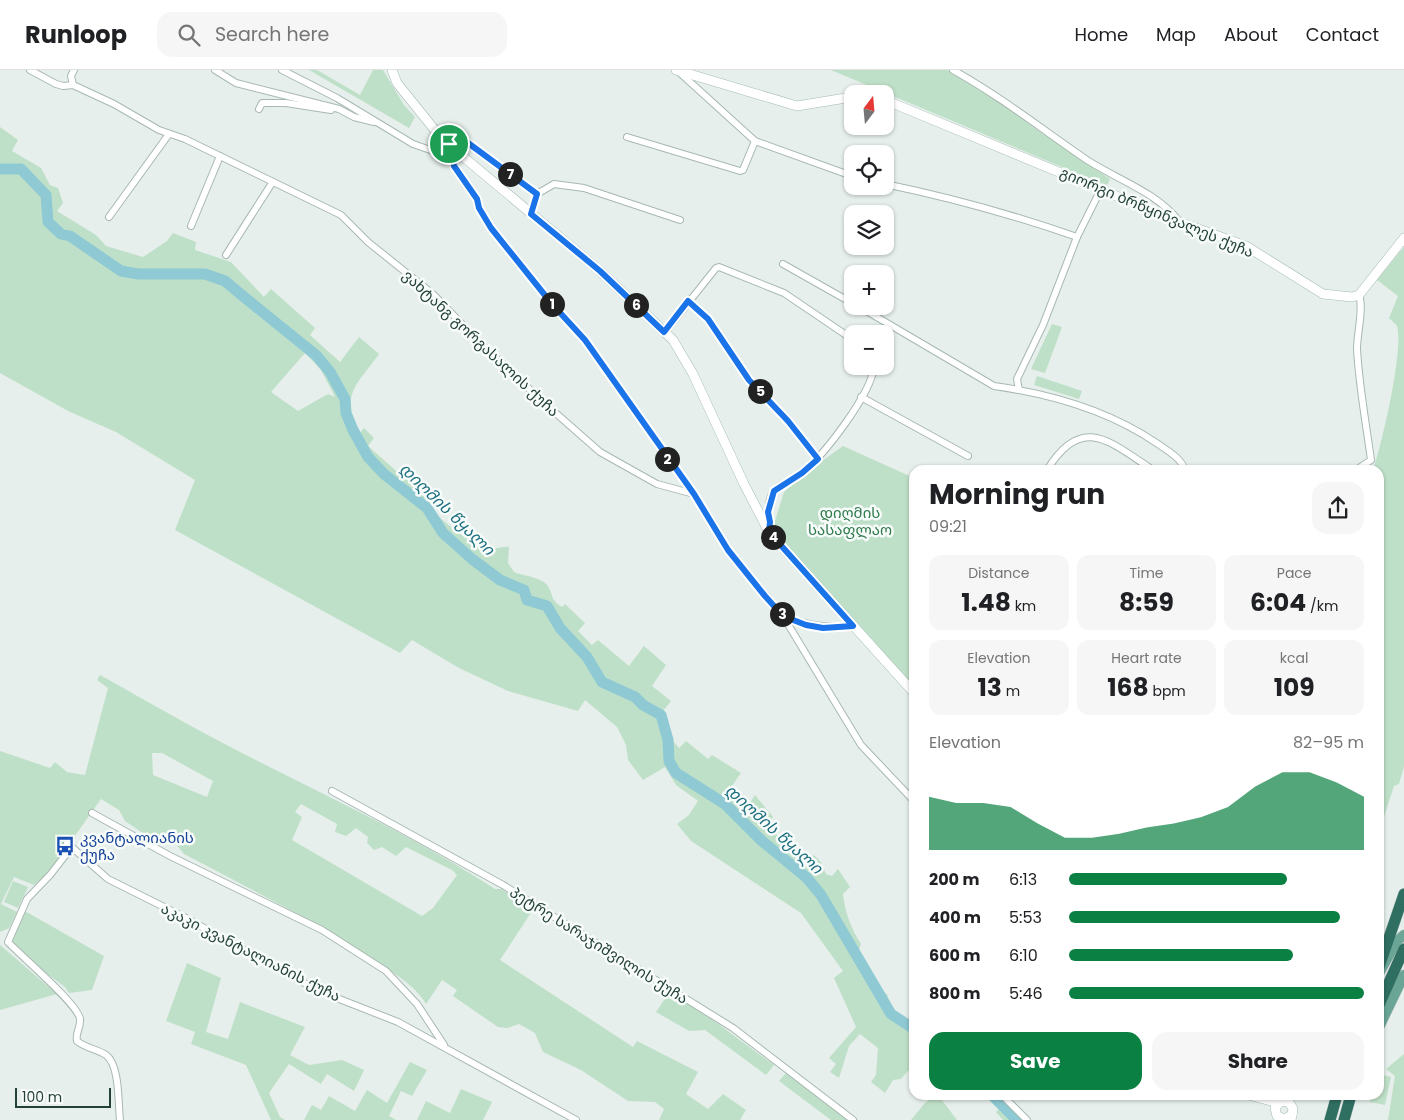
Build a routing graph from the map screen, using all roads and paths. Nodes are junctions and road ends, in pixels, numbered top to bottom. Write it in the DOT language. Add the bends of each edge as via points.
graph roads {
  1 [pos="30,70"];
  2 [pos="74,70"];
  3 [pos="215,70"];
  4 [pos="282,70"];
  5 [pos="392,70"];
  6 [pos="676,70"];
  7 [pos="953,70"];
  8 [pos="73,85"];
  9 [pos="844,98"];
  10 [pos="894,104"];
  11 [pos="259,109"];
  12 [pos="354,117"];
  13 [pos="383,125"];
  14 [pos="169,134"];
  15 [pos="627,137"];
  16 [pos="755,141"];
  17 [pos="449,144"];
  18 [pos="220,156"];
  19 [pos="844,173"];
  20 [pos="272,183"];
  21 [pos="894,186"];
  22 [pos="1101,189"];
  23 [pos="537,194"];
  24 [pos="531,214"];
  25 [pos="109,217"];
  26 [pos="680,220"];
  27 [pos="1179,222"];
  28 [pos="191,226"];
  29 [pos="1076,237"];
  30 [pos="1404,238"];
  31 [pos="226,255"];
  32 [pos="783,264"];
  33 [pos="1359,295"];
  34 [pos="844,298"];
  35 [pos="688,301"];
  36 [pos="873,315"];
  37 [pos="664,332"];
  38 [pos="844,334"];
  39 [pos="874,375"];
  40 [pos="1018,390"];
  41 [pos="862,398"];
  42 [pos="968,456"];
  43 [pos="818,459"];
  44 [pos="1050,465"];
  45 [pos="1145,465"];
  46 [pos="1183,465"];
  47 [pos="1364,465"];
  48 [pos="694,494"];
  49 [pos="769,532"];
  50 [pos="783,616"];
  51 [pos="853,626"];
  52 [pos="909,688"];
  53 [pos="332,791"];
  54 [pos="909,796"];
  55 [pos="92,813"];
  56 [pos="1404,894"];
  57 [pos="1404,935"];
  58 [pos="1404,949"];
  59 [pos="1384,952"];
  60 [pos="1384,964"];
  61 [pos="1404,975"];
  62 [pos="1384,994"];
  63 [pos="1384,1017"];
  64 [pos="446,1048"];
  65 [pos="1007,1100"];
  66 [pos="1256,1100"];
  67 [pos="1270,1100"];
  68 [pos="1336,1100"];
  69 [pos="1350,1100"];
  70 [pos="1354,1100"];
  71 [pos="1280,1102"];
  72 [pos="1278,1117"];
  73 [pos="1292,1118"];
  74 [pos="120,1120"];
  75 [pos="576,1120"];
  76 [pos="853,1120"];
  77 [pos="1027,1120"];
  78 [pos="1330,1120"];
  79 [pos="1345,1120"];
  1 -- 8 [label="street, ვახტანგ გორგასალის ქუჩა" via="63,86"];
  2 -- 8 [label="street" via="71,76"];
  3 -- 12 [label="street" via="236,83 339,109"];
  4 -- 13 [label="street"];
  5 -- 17 [label="street" via="413,105"];
  6 -- 9 [label="street" via="797,106"];
  6 -- 16 [label="street"];
  7 -- 27 [label="street" via="978,83 1089,161 1155,198"];
  8 -- 14 [label="street, ვახტანგ გორგასალის ქუჩა"];
  10 -- 22 [label="street, გიორგი ბრწყინვალეს ქუჩა"];
  11 -- 12 [label="street" via="262,103 286,103"];
  12 -- 13 [label="street"];
  13 -- 17 [label="street" via="413,144 442,154"];
  14 -- 18 [label="street, ვახტანგ გორგასალის ქუჩა"];
  14 -- 25 [label="street"];
  15 -- 16 [label="street" via="740,171"];
  16 -- 19 [label="street"];
  17 -- 23 [label="street" via="456,134"];
  17 -- 24 [label="street"];
  17 -- 48 [label="street" via="454,166 477,199 491,228 585,340"];
  18 -- 20 [label="street, ვახტანგ გორგასალის ქუჩა"];
  18 -- 28 [label="street"];
  20 -- 31 [label="street"];
  20 -- 48 [label="street, ვახტანგ გორგასალის ქუჩა" via="341,215 368,242 434,295 542,402 600,452 656,484"];
  21 -- 29 [label="street" via="956,198"];
  22 -- 27 [label="street, გიორგი ბრწყინვალეს ქუჩა"];
  22 -- 29 [label="street"];
  23 -- 24 [label="street"];
  23 -- 26 [label="street" via="554,184 584,188"];
  24 -- 37 [label="street" via="600,271"];
  27 -- 33 [label="street, გიორგი ბრწყინვალეს ქუჩა" via="1246,246 1323,294"];
  29 -- 40 [label="street" via="1043,325 1017,379"];
  30 -- 33 [label="street"];
  32 -- 34 [label="street"];
  33 -- 47 [label="street" via="1359,372 1371,460"];
  35 -- 37 [label="street"];
  35 -- 38 [label="street" via="719,267 784,293"];
  35 -- 43 [label="street" via="708,319 749,380"];
  36 -- 40 [label="street" via="994,386"];
  37 -- 49 [label="street" via="684,358"];
  39 -- 41 [label="street"];
  40 -- 46 [label="street" via="1088,408 1120,421 1170,452"];
  41 -- 42 [label="street"];
  41 -- 43 [label="street"];
  43 -- 49 [label="street" via="774,491 768,512"];
  44 -- 45 [label="street" via="1058,451 1088,436 1097,436"];
  48 -- 50 [label="street" via="728,550"];
  49 -- 51 [label="street"];
  50 -- 51 [label="street" via="823,628"];
  50 -- 54 [label="street" via="861,745"];
  51 -- 52 [label="street"];
  53 -- 76 [label="street, პეტრე სარაჯიშვილის ქუჩა" via="503,885 733,1028"];
  55 -- 64 [label="street" via="170,856 322,930 386,971 417,1004"];
  56 -- 59 [label="highway"];
  57 -- 60 [label="main road"];
  58 -- 62 [label="highway"];
  61 -- 63 [label="main road"];
  64 -- 74 [label="street, აკაკი კვანტალიანის ქუჩა" via="398,1022 319,991 108,879 69,846 50,876 27,899 8,942 29,965 59,989 78,1013 77,1041 106,1055 112,1062"];
  64 -- 75 [label="street, აკაკი კვანტალიანის ქუჩა"];
  65 -- 77 [label="street"];
  66 -- 72 [label="street"];
  67 -- 71 [label="street"];
  68 -- 78 [label="highway"];
  69 -- 79 [label="highway"];
  70 -- 79 [label="main road"];
  71 -- 72 [label="street" via="1276,1106"];
  71 -- 73 [label="street" via="1291,1104 1294,1110"];
  72 -- 73 [label="street"];
}
